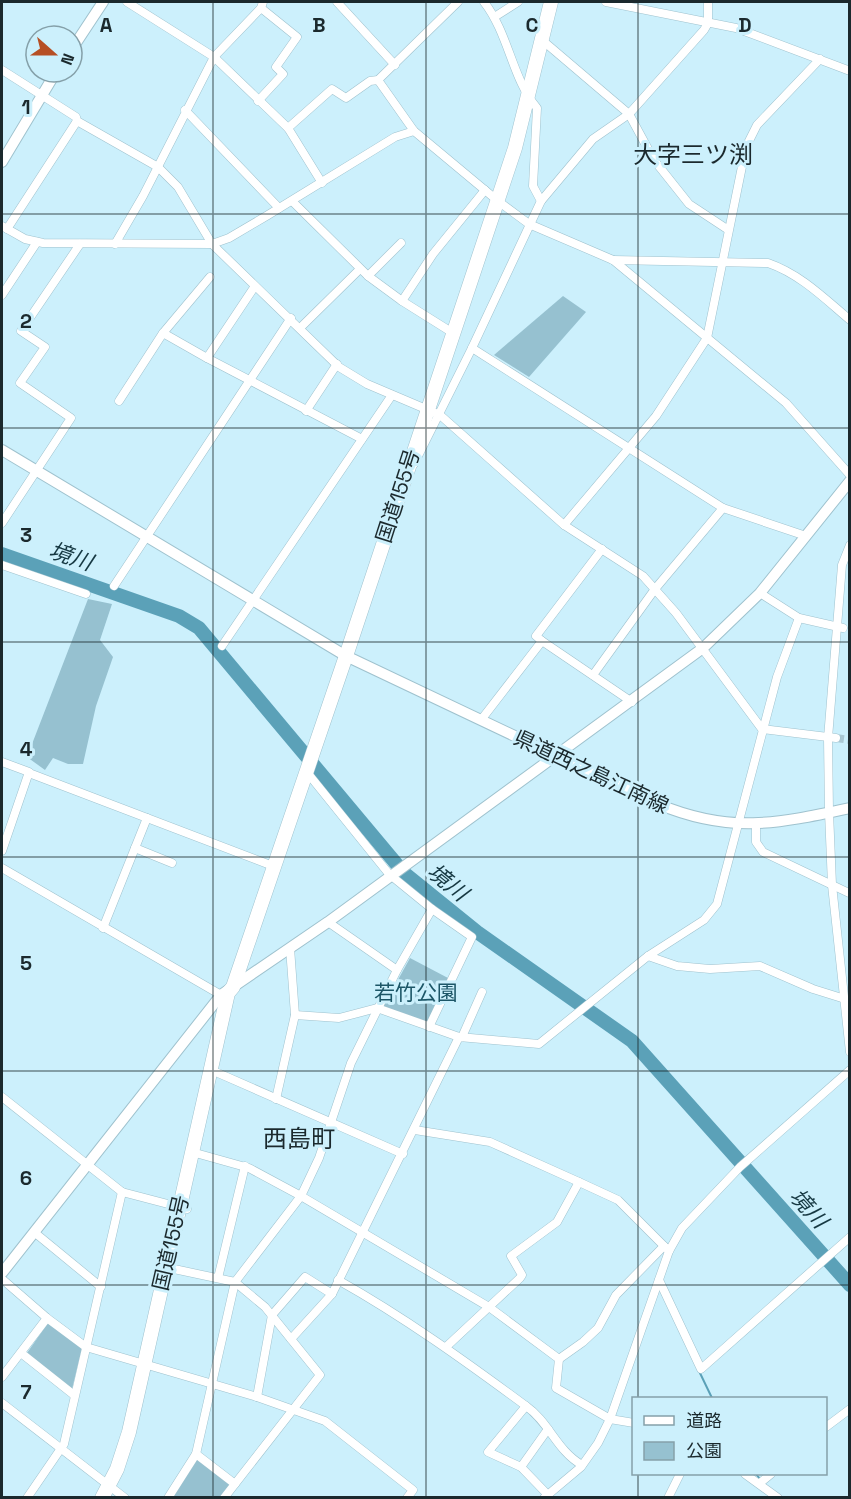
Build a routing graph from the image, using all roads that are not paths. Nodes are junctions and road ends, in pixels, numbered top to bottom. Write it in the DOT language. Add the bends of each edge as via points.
graph roads {
  1 [pos="103,2"];
  2 [pos="127,2"];
  3 [pos="338,2"];
  4 [pos="458,2"];
  5 [pos="484,2"];
  6 [pos="518,2"];
  7 [pos="551,2"];
  8 [pos="606,2"];
  9 [pos="708,2"];
  10 [pos="262,5"];
  11 [pos="496,16"];
  12 [pos="708,23"];
  13 [pos="84,31"];
  14 [pos="542,40"];
  15 [pos="214,57"];
  16 [pos="820,59"];
  17 [pos="395,65"];
  18 [pos="2,70"];
  19 [pos="849,71"];
  20 [pos="378,80"];
  21 [pos="48,84"];
  22 [pos="41,96"];
  23 [pos="528,97"];
  24 [pos="258,101"];
  25 [pos="185,110"];
  26 [pos="629,114"];
  27 [pos="77,121"];
  28 [pos="288,128"];
  29 [pos="414,131"];
  30 [pos="2,162"];
  31 [pos="158,167"];
  32 [pos="322,183"];
  33 [pos="485,190"];
  34 [pos="291,201"];
  35 [pos="498,201"];
  36 [pos="541,201"];
  37 [pos="279,208"];
  38 [pos="529,224"];
  39 [pos="4,227"];
  40 [pos="727,229"];
  41 [pos="37,242"];
  42 [pos="401,243"];
  43 [pos="80,244"];
  44 [pos="115,244"];
  45 [pos="212,244"];
  46 [pos="613,261"];
  47 [pos="724,263"];
  48 [pos="360,269"];
  49 [pos="368,276"];
  50 [pos="210,277"];
  51 [pos="255,286"];
  52 [pos="2,296"];
  53 [pos="402,301"];
  54 [pos="291,318"];
  55 [pos="849,320"];
  56 [pos="300,328"];
  57 [pos="163,333"];
  58 [pos="453,333"];
  59 [pos="707,338"];
  60 [pos="472,348"];
  61 [pos="207,358"];
  62 [pos="337,364"];
  63 [pos="249,381"];
  64 [pos="392,395"];
  65 [pos="119,400"];
  66 [pos="426,410"];
  67 [pos="306,411"];
  68 [pos="440,415"];
  69 [pos="362,439"];
  70 [pos="629,448"];
  71 [pos="2,450"];
  72 [pos="36,472"];
  73 [pos="849,475"];
  74 [pos="404,478"];
  75 [pos="849,481"];
  76 [pos="723,508"];
  77 [pos="2,523"];
  78 [pos="564,525"];
  79 [pos="145,536"];
  80 [pos="806,536"];
  81 [pos="849,545"];
  82 [pos="602,549"];
  83 [pos="2,566"];
  84 [pos="114,586"];
  85 [pos="655,590"];
  86 [pos="760,593"];
  87 [pos="86,594"];
  88 [pos="253,600"];
  89 [pos="799,618"];
  90 [pos="839,627"];
  91 [pos="542,640"];
  92 [pos="222,646"];
  93 [pos="703,648"];
  94 [pos="346,656"];
  95 [pos="593,675"];
  96 [pos="632,702"];
  97 [pos="481,720"];
  98 [pos="762,729"];
  99 [pos="832,738"];
  100 [pos="556,756"];
  101 [pos="2,762"];
  102 [pos="306,771"];
  103 [pos="29,773"];
  104 [pos="849,808"];
  105 [pos="829,812"];
  106 [pos="147,818"];
  107 [pos="736,824"];
  108 [pos="756,825"];
  109 [pos="135,848"];
  110 [pos="2,851"];
  111 [pos="166,863"];
  112 [pos="273,866"];
  113 [pos="2,868"];
  114 [pos="391,874"];
  115 [pos="832,885"];
  116 [pos="849,893"];
  117 [pos="432,909"];
  118 [pos="328,922"];
  119 [pos="103,928"];
  120 [pos="290,948"];
  121 [pos="648,956"];
  122 [pos="397,970"];
  123 [pos="233,987"];
  124 [pos="482,992"];
  125 [pos="221,995"];
  126 [pos="845,999"];
  127 [pos="378,1008"];
  128 [pos="295,1015"];
  129 [pos="429,1027"];
  130 [pos="460,1037"];
  131 [pos="849,1052"];
  132 [pos="849,1070"];
  133 [pos="218,1073"];
  134 [pos="2,1097"];
  135 [pos="276,1099"];
  136 [pos="330,1123"];
  137 [pos="415,1130"];
  138 [pos="199,1154"];
  139 [pos="403,1154"];
  140 [pos="87,1164"];
  141 [pos="244,1166"];
  142 [pos="579,1182"];
  143 [pos="122,1192"];
  144 [pos="301,1196"];
  145 [pos="183,1208"];
  146 [pos="34,1232"];
  147 [pos="363,1232"];
  148 [pos="849,1237"];
  149 [pos="667,1249"];
  150 [pos="174,1269"];
  151 [pos="2,1273"];
  152 [pos="218,1278"];
  153 [pos="2,1279"];
  154 [pos="338,1280"];
  155 [pos="659,1280"];
  156 [pos="235,1282"];
  157 [pos="102,1287"];
  158 [pos="332,1294"];
  159 [pos="489,1307"];
  160 [pos="272,1315"];
  161 [pos="47,1318"];
  162 [pos="291,1339"];
  163 [pos="86,1347"];
  164 [pos="446,1347"];
  165 [pos="21,1353"];
  166 [pos="559,1359"];
  167 [pos="147,1367"];
  168 [pos="2,1377"];
  169 [pos="211,1383"];
  170 [pos="74,1395"];
  171 [pos="257,1397"];
  172 [pos="2,1403"];
  173 [pos="526,1406"];
  174 [pos="294,1409"];
  175 [pos="849,1409"];
  176 [pos="610,1419"];
  177 [pos="632,1423"];
  178 [pos="827,1426"];
  179 [pos="548,1429"];
  180 [pos="62,1448"];
  181 [pos="196,1454"];
  182 [pos="582,1465"];
  183 [pos="521,1467"];
  184 [pos="679,1475"];
  185 [pos="748,1475"];
  186 [pos="769,1475"];
  187 [pos="760,1483"];
  188 [pos="235,1484"];
  189 [pos="116,1493"];
  190 [pos="546,1496"];
  191 [pos="27,1497"];
  192 [pos="102,1497"];
  193 [pos="168,1497"];
  194 [pos="224,1497"];
  195 [pos="407,1497"];
  196 [pos="668,1497"];
  197 [pos="778,1497"];
  1 -- 13 [label="street"];
  2 -- 15 [label="street"];
  3 -- 17 [label="street"];
  4 -- 17 [label="street"];
  5 -- 11 [label="street"];
  6 -- 11 [label="street"];
  7 -- 14 [label="highway, 国道155号"];
  8 -- 12 [label="street"];
  9 -- 12 [label="street"];
  10 -- 15 [label="street"];
  10 -- 24 [label="street" via="297,38 276,67 283,74"];
  11 -- 23 [label="street"];
  12 -- 16 [label="street" via="736,28"];
  12 -- 26 [label="street"];
  14 -- 23 [label="highway, 国道155号"];
  14 -- 26 [label="street"];
  15 -- 24 [label="street"];
  15 -- 25 [label="street"];
  16 -- 19 [label="street"];
  16 -- 40 [label="street" via="757,125 746,147"];
  17 -- 20 [label="street"];
  18 -- 22 [label="street"];
  20 -- 28 [label="street" via="370,81 346,98 332,89"];
  20 -- 29 [label="street"];
  21 -- 22 [label="street"];
  22 -- 27 [label="street"];
  22 -- 30 [label="street"];
  23 -- 35 [label="highway, 国道155号"];
  23 -- 36 [label="street" via="537,108 533,186"];
  24 -- 28 [label="street"];
  25 -- 31 [label="street"];
  25 -- 37 [label="street"];
  26 -- 36 [label="street" via="593,139"];
  26 -- 40 [label="street" via="654,160 689,204"];
  27 -- 31 [label="street"];
  27 -- 39 [label="street"];
  28 -- 32 [label="street"];
  29 -- 32 [label="street" via="395,137"];
  29 -- 33 [label="street"];
  31 -- 44 [label="street"];
  31 -- 45 [label="street" via="178,187"];
  32 -- 34 [label="street"];
  33 -- 35 [label="street"];
  33 -- 53 [label="street" via="433,254"];
  34 -- 37 [label="street"];
  34 -- 48 [label="street"];
  35 -- 38 [label="street"];
  35 -- 58 [label="highway, 国道155号"];
  36 -- 38 [label="street"];
  37 -- 45 [label="street"];
  38 -- 46 [label="street"];
  38 -- 60 [label="street"];
  39 -- 41 [label="street"];
  40 -- 47 [label="street"];
  41 -- 43 [label="street"];
  41 -- 52 [label="street"];
  42 -- 49 [label="street"];
  43 -- 44 [label="street"];
  43 -- 72 [label="street" via="21,331 45,347 20,383 70,418"];
  44 -- 45 [label="street"];
  45 -- 51 [label="street"];
  46 -- 47 [label="street"];
  46 -- 59 [label="street"];
  47 -- 55 [label="street" via="768,263 782,268 805,282"];
  47 -- 59 [label="street"];
  48 -- 49 [label="street"];
  48 -- 56 [label="street"];
  49 -- 53 [label="street"];
  50 -- 57 [label="street"];
  51 -- 54 [label="street"];
  51 -- 61 [label="street"];
  53 -- 58 [label="street"];
  54 -- 56 [label="street"];
  54 -- 63 [label="street"];
  56 -- 62 [label="street"];
  57 -- 61 [label="street"];
  57 -- 65 [label="street"];
  58 -- 66 [label="highway, 国道155号"];
  59 -- 70 [label="street" via="656,416"];
  59 -- 73 [label="street" via="786,403"];
  60 -- 68 [label="street"];
  60 -- 70 [label="street"];
  61 -- 63 [label="street"];
  62 -- 64 [label="street"];
  62 -- 67 [label="street"];
  63 -- 67 [label="street"];
  63 -- 79 [label="street"];
  64 -- 66 [label="street"];
  64 -- 69 [label="street"];
  66 -- 68 [label="street"];
  66 -- 74 [label="highway, 国道155号"];
  67 -- 69 [label="street"];
  68 -- 74 [label="street"];
  68 -- 78 [label="street"];
  69 -- 88 [label="street"];
  70 -- 76 [label="street"];
  70 -- 78 [label="street"];
  71 -- 72 [label="street, 県道西之島江南線"];
  72 -- 77 [label="street"];
  72 -- 79 [label="street, 県道西之島江南線"];
  74 -- 94 [label="highway, 国道155号"];
  75 -- 80 [label="street"];
  76 -- 80 [label="street"];
  76 -- 85 [label="street"];
  78 -- 82 [label="street"];
  79 -- 84 [label="street"];
  79 -- 88 [label="street, 県道西之島江南線"];
  80 -- 86 [label="street"];
  81 -- 90 [label="street" via="842,565"];
  82 -- 85 [label="street" via="643,576"];
  82 -- 91 [label="street" via="536,636"];
  83 -- 87 [label="street"];
  85 -- 93 [label="street"];
  85 -- 95 [label="street"];
  86 -- 89 [label="street"];
  86 -- 93 [label="street"];
  88 -- 92 [label="street"];
  88 -- 94 [label="street, 県道西之島江南線"];
  89 -- 90 [label="street"];
  89 -- 98 [label="street"];
  90 -- 99 [label="street"];
  91 -- 95 [label="street"];
  91 -- 97 [label="street"];
  93 -- 96 [label="street"];
  93 -- 98 [label="street"];
  94 -- 97 [label="street, 県道西之島江南線"];
  94 -- 102 [label="highway, 国道155号"];
  95 -- 96 [label="street"];
  96 -- 100 [label="street"];
  97 -- 100 [label="street, 県道西之島江南線"];
  98 -- 99 [label="street"];
  98 -- 107 [label="street"];
  99 -- 105 [label="street"];
  100 -- 107 [label="street, 県道西之島江南線" via="679,813"];
  100 -- 114 [label="street"];
  101 -- 103 [label="street"];
  102 -- 112 [label="highway, 国道155号"];
  102 -- 114 [label="street"];
  103 -- 106 [label="street"];
  103 -- 110 [label="street"];
  104 -- 105 [label="street, 県道西之島江南線"];
  105 -- 108 [label="street, 県道西之島江南線"];
  105 -- 115 [label="street"];
  106 -- 109 [label="street"];
  106 -- 112 [label="street"];
  107 -- 108 [label="street, 県道西之島江南線"];
  107 -- 121 [label="street" via="717,904 688,931"];
  108 -- 115 [label="street" via="756,842 763,852"];
  109 -- 111 [label="street"];
  109 -- 119 [label="street"];
  112 -- 123 [label="highway, 国道155号"];
  113 -- 119 [label="street"];
  114 -- 117 [label="street"];
  114 -- 118 [label="street"];
  115 -- 116 [label="street"];
  115 -- 126 [label="street"];
  117 -- 122 [label="street"];
  117 -- 129 [label="street" via="472,937"];
  118 -- 120 [label="street"];
  118 -- 122 [label="street"];
  119 -- 125 [label="street"];
  120 -- 123 [label="street"];
  120 -- 128 [label="street"];
  121 -- 126 [label="street" via="677,966 710,969 760,966"];
  121 -- 130 [label="street" via="539,1044"];
  122 -- 127 [label="street"];
  123 -- 125 [label="street"];
  123 -- 133 [label="highway, 国道155号" via="235,995"];
  123 -- 145 [label="highway, 国道155号" via="228,993"];
  124 -- 130 [label="street"];
  125 -- 140 [label="street"];
  126 -- 131 [label="street"];
  127 -- 128 [label="street" via="339,1018"];
  127 -- 129 [label="street"];
  127 -- 136 [label="street" via="351,1063"];
  128 -- 135 [label="street"];
  129 -- 130 [label="street"];
  130 -- 137 [label="street"];
  132 -- 149 [label="street" via="740,1167"];
  133 -- 135 [label="street"];
  133 -- 138 [label="highway, 国道155号"];
  134 -- 140 [label="street"];
  135 -- 136 [label="street"];
  136 -- 139 [label="street"];
  136 -- 144 [label="street"];
  137 -- 139 [label="street"];
  137 -- 142 [label="street" via="490,1142"];
  138 -- 141 [label="street"];
  138 -- 145 [label="highway, 国道155号"];
  139 -- 147 [label="street"];
  140 -- 143 [label="street"];
  140 -- 146 [label="street"];
  141 -- 144 [label="street"];
  141 -- 152 [label="street"];
  142 -- 149 [label="street" via="618,1200"];
  142 -- 159 [label="street" via="557,1222 511,1256 522,1275"];
  143 -- 145 [label="street"];
  143 -- 157 [label="street"];
  144 -- 147 [label="street"];
  144 -- 156 [label="street"];
  145 -- 150 [label="highway, 国道155号"];
  145 -- 167 [label="highway, 国道155号"];
  146 -- 151 [label="street"];
  146 -- 157 [label="street"];
  147 -- 154 [label="street"];
  147 -- 159 [label="street"];
  148 -- 155 [label="street" via="701,1369"];
  149 -- 155 [label="street"];
  149 -- 166 [label="street" via="616,1295 598,1328"];
  150 -- 152 [label="street"];
  150 -- 167 [label="highway, 国道155号"];
  152 -- 156 [label="street"];
  153 -- 161 [label="street"];
  154 -- 158 [label="street"];
  154 -- 164 [label="street"];
  155 -- 176 [label="street"];
  156 -- 160 [label="street"];
  156 -- 169 [label="street"];
  157 -- 163 [label="street"];
  158 -- 160 [label="street" via="305,1277"];
  158 -- 162 [label="street"];
  159 -- 164 [label="street"];
  159 -- 166 [label="street"];
  160 -- 162 [label="street"];
  160 -- 171 [label="street"];
  161 -- 163 [label="street"];
  161 -- 165 [label="street"];
  162 -- 174 [label="street" via="320,1375"];
  163 -- 167 [label="street"];
  163 -- 170 [label="street"];
  164 -- 173 [label="street"];
  165 -- 168 [label="street"];
  165 -- 170 [label="street"];
  166 -- 176 [label="street" via="556,1388"];
  167 -- 169 [label="street"];
  167 -- 189 [label="highway, 国道155号" via="129,1462"];
  169 -- 171 [label="street"];
  169 -- 181 [label="street"];
  170 -- 180 [label="street"];
  171 -- 174 [label="street"];
  172 -- 180 [label="street"];
  173 -- 179 [label="street" via="538,1414"];
  173 -- 183 [label="street" via="488,1452"];
  174 -- 188 [label="street"];
  174 -- 195 [label="street" via="325,1421 413,1490"];
  175 -- 178 [label="street"];
  176 -- 177 [label="street"];
  176 -- 182 [label="street"];
  179 -- 182 [label="street" via="568,1457"];
  179 -- 183 [label="street"];
  180 -- 189 [label="street"];
  180 -- 191 [label="street"];
  181 -- 188 [label="street"];
  181 -- 193 [label="street"];
  182 -- 190 [label="street"];
  183 -- 190 [label="street"];
  184 -- 196 [label="street"];
  185 -- 187 [label="street"];
  186 -- 187 [label="street"];
  187 -- 197 [label="street"];
  188 -- 194 [label="street"];
  189 -- 192 [label="highway, 国道155号"];
}
